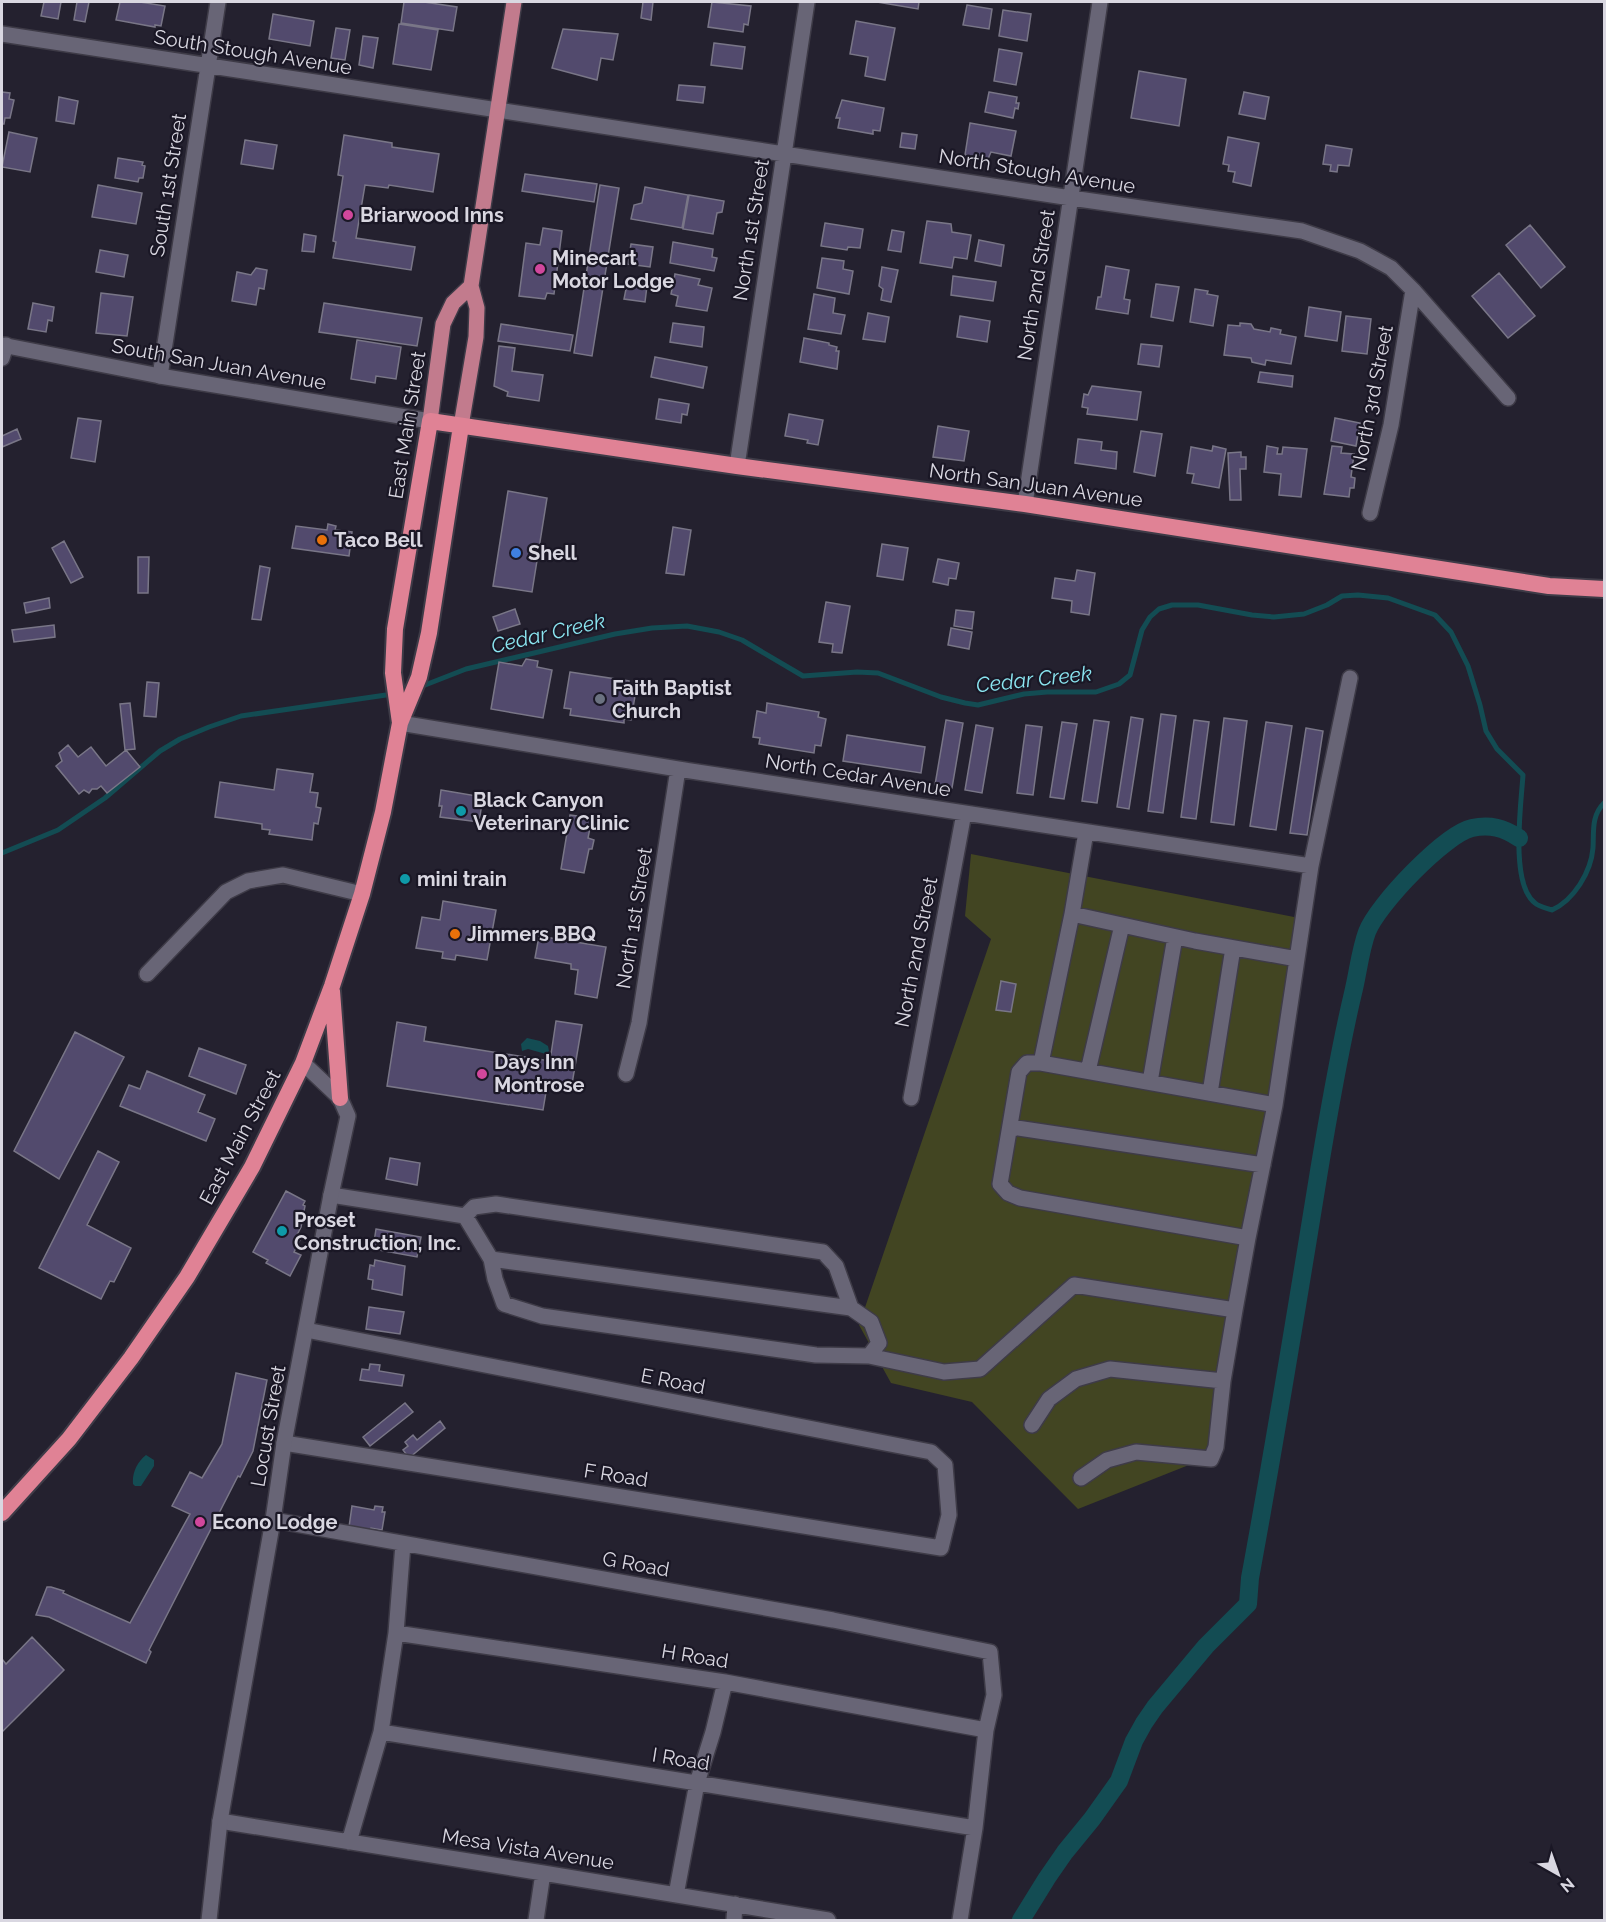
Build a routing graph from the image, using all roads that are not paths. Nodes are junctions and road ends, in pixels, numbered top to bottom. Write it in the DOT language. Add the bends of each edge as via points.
graph roads {
  1 [pos="218,2"];
  2 [pos="514,2"];
  3 [pos="807,2"];
  4 [pos="1100,2"];
  5 [pos="2,34"];
  6 [pos="208,66"];
  7 [pos="498,111"];
  8 [pos="784,153"];
  9 [pos="1071,198"];
  10 [pos="471,286"];
  11 [pos="1413,290"];
  12 [pos="3,350"];
  13 [pos="160,376"];
  14 [pos="1508,399"];
  15 [pos="430,422"];
  16 [pos="461,426"];
  17 [pos="737,466"];
  18 [pos="1025,504"];
  19 [pos="1370,513"];
  20 [pos="1605,590"];
  21 [pos="1350,678"];
  22 [pos="400,723"];
  23 [pos="678,769"];
  24 [pos="964,813"];
  25 [pos="1086,832"];
  26 [pos="1311,866"];
  27 [pos="362,894"];
  28 [pos="1072,914"];
  29 [pos="1122,925"];
  30 [pos="1175,936"];
  31 [pos="1233,948"];
  32 [pos="1297,959"];
  33 [pos="147,974"];
  34 [pos="332,986"];
  35 [pos="303,1063"];
  36 [pos="1041,1063"];
  37 [pos="1088,1071"];
  38 [pos="626,1074"];
  39 [pos="1150,1082"];
  40 [pos="1210,1093"];
  41 [pos="340,1098"];
  42 [pos="911,1098"];
  43 [pos="1275,1105"];
  44 [pos="1011,1127"];
  45 [pos="1263,1165"];
  46 [pos="331,1195"];
  47 [pos="465,1216"];
  48 [pos="1248,1238"];
  49 [pos="491,1259"];
  50 [pos="851,1308"];
  51 [pos="1235,1310"];
  52 [pos="306,1330"];
  53 [pos="869,1356"];
  54 [pos="1223,1381"];
  55 [pos="1032,1425"];
  56 [pos="284,1443"];
  57 [pos="1081,1478"];
  58 [pos="2,1513"];
  59 [pos="273,1520"];
  60 [pos="404,1544"];
  61 [pos="941,1548"];
  62 [pos="396,1632"];
  63 [pos="725,1682"];
  64 [pos="986,1730"];
  65 [pos="381,1732"];
  66 [pos="697,1783"];
  67 [pos="220,1821"];
  68 [pos="975,1828"];
  69 [pos="349,1842"];
  70 [pos="543,1873"];
  71 [pos="676,1895"];
  72 [pos="735,1904"];
  73 [pos="209,1920"];
  74 [pos="536,1920"];
  75 [pos="734,1920"];
  76 [pos="828,1920"];
  77 [pos="960,1920"];
  1 -- 6 [label="street, South 1st Street"];
  2 -- 7 [label="main road, East Main Street"];
  3 -- 8 [label="street, North 1st Street"];
  4 -- 9 [label="street, North 2nd Street"];
  5 -- 6 [label="street, South Stough Avenue"];
  6 -- 7 [label="street, South Stough Avenue"];
  6 -- 13 [label="street, South 1st Street"];
  7 -- 8 [label="street, North Stough Avenue"];
  7 -- 10 [label="main road, East Main Street"];
  8 -- 9 [label="street, North Stough Avenue"];
  8 -- 17 [label="street, North 1st Street"];
  9 -- 11 [label="street, North Stough Avenue" via="1302,231 1360,251 1391,268"];
  9 -- 18 [label="street, North 2nd Street"];
  10 -- 15 [label="main road, East Main Street" via="453,303 443,324"];
  10 -- 16 [label="main road, East Main Street" via="477,309 476,337"];
  11 -- 14 [label="street, North Stough Avenue"];
  11 -- 19 [label="street, North 3rd Street" via="1391,425"];
  12 -- 13 [label="street, South San Juan Avenue"];
  13 -- 15 [label="street, South San Juan Avenue"];
  15 -- 16 [label="highway, North San Juan Avenue"];
  15 -- 22 [label="highway, East Main Street" via="395,629 393,673"];
  16 -- 17 [label="highway, North San Juan Avenue"];
  16 -- 22 [label="highway, East Main Street" via="429,633 419,677"];
  17 -- 18 [label="highway, North San Juan Avenue"];
  18 -- 20 [label="highway, North San Juan Avenue" via="1549,586"];
  21 -- 26 [label="street"];
  22 -- 23 [label="street, North Cedar Avenue"];
  22 -- 27 [label="highway, East Main Street"];
  23 -- 24 [label="street, North Cedar Avenue"];
  23 -- 38 [label="street, North 1st Street" via="639,1023"];
  24 -- 25 [label="street, North Cedar Avenue"];
  24 -- 42 [label="street, North 2nd Street"];
  25 -- 26 [label="street, North Cedar Avenue"];
  25 -- 28 [label="street"];
  26 -- 32 [label="street"];
  27 -- 33 [label="street" via="283,875 248,881 226,892"];
  27 -- 34 [label="highway, East Main Street"];
  28 -- 29 [label="street"];
  28 -- 36 [label="street"];
  29 -- 30 [label="street"];
  29 -- 37 [label="street"];
  30 -- 31 [label="street"];
  30 -- 39 [label="street"];
  31 -- 32 [label="street"];
  31 -- 40 [label="street"];
  32 -- 43 [label="street"];
  34 -- 35 [label="highway, East Main Street"];
  34 -- 41 [label="highway"];
  35 -- 41 [label="street"];
  35 -- 58 [label="highway, East Main Street" via="252,1167 187,1276 76,1430"];
  36 -- 37 [label="street"];
  36 -- 44 [label="street" via="1027,1063 1019,1072"];
  37 -- 39 [label="street"];
  39 -- 40 [label="street"];
  40 -- 43 [label="street"];
  41 -- 46 [label="street, Locust Street" via="348,1116"];
  43 -- 45 [label="street"];
  44 -- 45 [label="street"];
  44 -- 48 [label="street" via="1000,1184 1008,1193"];
  45 -- 48 [label="street"];
  46 -- 47 [label="street"];
  46 -- 52 [label="street, Locust Street"];
  47 -- 49 [label="street"];
  47 -- 50 [label="street" via="474,1207 496,1204 823,1252 836,1266"];
  48 -- 51 [label="street"];
  49 -- 50 [label="street"];
  49 -- 53 [label="street" via="504,1304 542,1316 816,1355"];
  50 -- 53 [label="street" via="871,1322 879,1343"];
  51 -- 53 [label="street" via="1074,1285 980,1369 944,1372"];
  51 -- 54 [label="street"];
  52 -- 56 [label="street, Locust Street"];
  52 -- 61 [label="street, E Road" via="931,1452 945,1465 949,1515"];
  54 -- 55 [label="street" via="1110,1369 1076,1379 1049,1399"];
  54 -- 57 [label="street" via="1216,1447 1211,1459 1136,1452 1107,1460"];
  56 -- 59 [label="street, Locust Street"];
  56 -- 61 [label="street, F Road"];
  59 -- 60 [label="street, G Road"];
  59 -- 67 [label="street, Locust Street"];
  60 -- 62 [label="street"];
  60 -- 64 [label="street, G Road" via="833,1620 990,1652 994,1695"];
  62 -- 63 [label="street, H Road"];
  62 -- 65 [label="street"];
  63 -- 64 [label="street, H Road"];
  63 -- 66 [label="street"];
  64 -- 68 [label="street"];
  65 -- 66 [label="street, I Road"];
  65 -- 69 [label="street"];
  66 -- 68 [label="street, I Road"];
  66 -- 71 [label="street"];
  67 -- 69 [label="street, Mesa Vista Avenue"];
  67 -- 73 [label="street, Locust Street"];
  68 -- 77 [label="street"];
  69 -- 70 [label="street, Mesa Vista Avenue"];
  70 -- 71 [label="street, Mesa Vista Avenue"];
  70 -- 74 [label="street"];
  71 -- 72 [label="street, Mesa Vista Avenue"];
  72 -- 75 [label="street"];
  72 -- 76 [label="street, Mesa Vista Avenue"];
}
